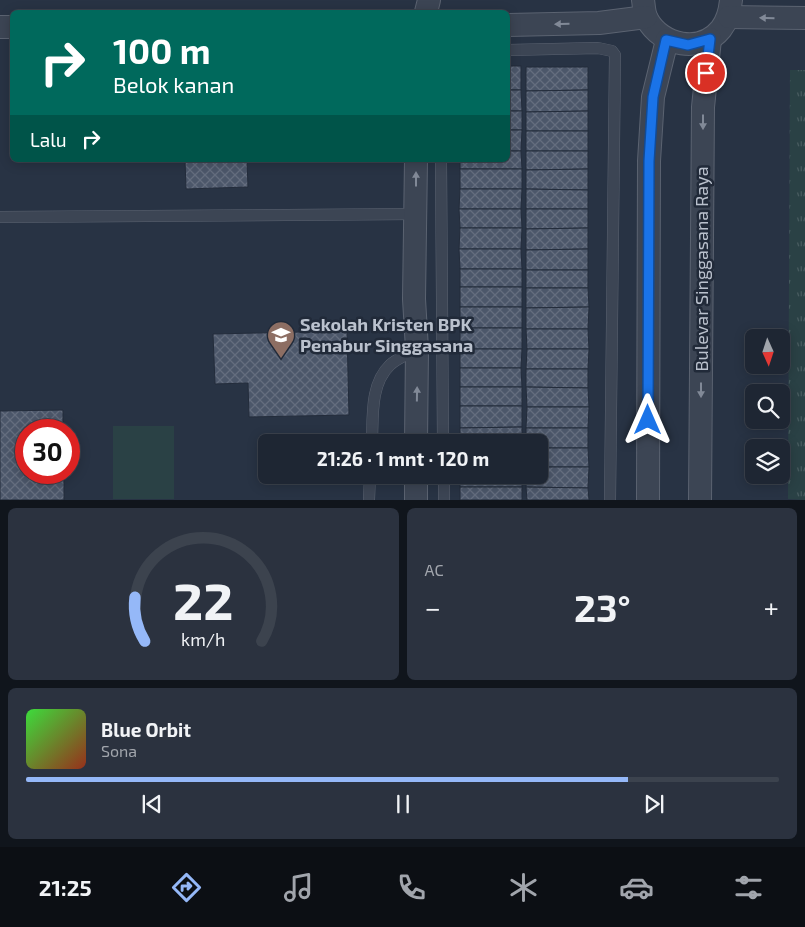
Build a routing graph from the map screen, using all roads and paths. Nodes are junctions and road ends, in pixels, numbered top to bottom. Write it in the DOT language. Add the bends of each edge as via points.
graph roads {
  1 [pos="730,8"];
  2 [pos="644,9"];
  3 [pos="805,18"];
  4 [pos="510,25"];
  5 [pos="598,36"];
  6 [pos="710,39"];
  7 [pos="666,40"];
  8 [pos="510,50"];
  9 [pos="416,162"];
  10 [pos="441,162"];
  11 [pos="416,214"];
  12 [pos="0,217"];
  13 [pos="417,349"];
  14 [pos="372,434"];
  15 [pos="416,434"];
  16 [pos="443,434"];
  17 [pos="370,484"];
  18 [pos="416,484"];
  19 [pos="444,484"];
  20 [pos="369,500"];
  21 [pos="416,500"];
  22 [pos="444,500"];
  23 [pos="610,500"];
  24 [pos="648,500"];
  25 [pos="700,500"];
  3 -- 1 [label="street, one-way"];
  1 -- 6 [label="street" via="721,29"];
  2 -- 5 [label="street"];
  2 -- 7 [label="street" via="654,30"];
  5 -- 4 [label="street, one-way"];
  5 -- 8 [label="lane"];
  5 -- 23 [label="lane" via="615,55 617,72"];
  6 -- 7 [label="street" via="688,45"];
  6 -- 25 [label="street, Bulevar Singgasana Raya, one-way" via="703,107"];
  7 -- 24 [label="street" via="653,97 649,161"];
  11 -- 9 [label="street, one-way"];
  10 -- 16 [label="lane"];
  11 -- 12 [label="lane"];
  11 -- 13 [label="street" via="414,299"];
  13 -- 14 [label="lane" via="390,364 379,380 373,404"];
  15 -- 13 [label="street, one-way"];
  17 -- 20 [label="lane"];
  18 -- 21 [label="street"];
  19 -- 22 [label="lane"];
}
